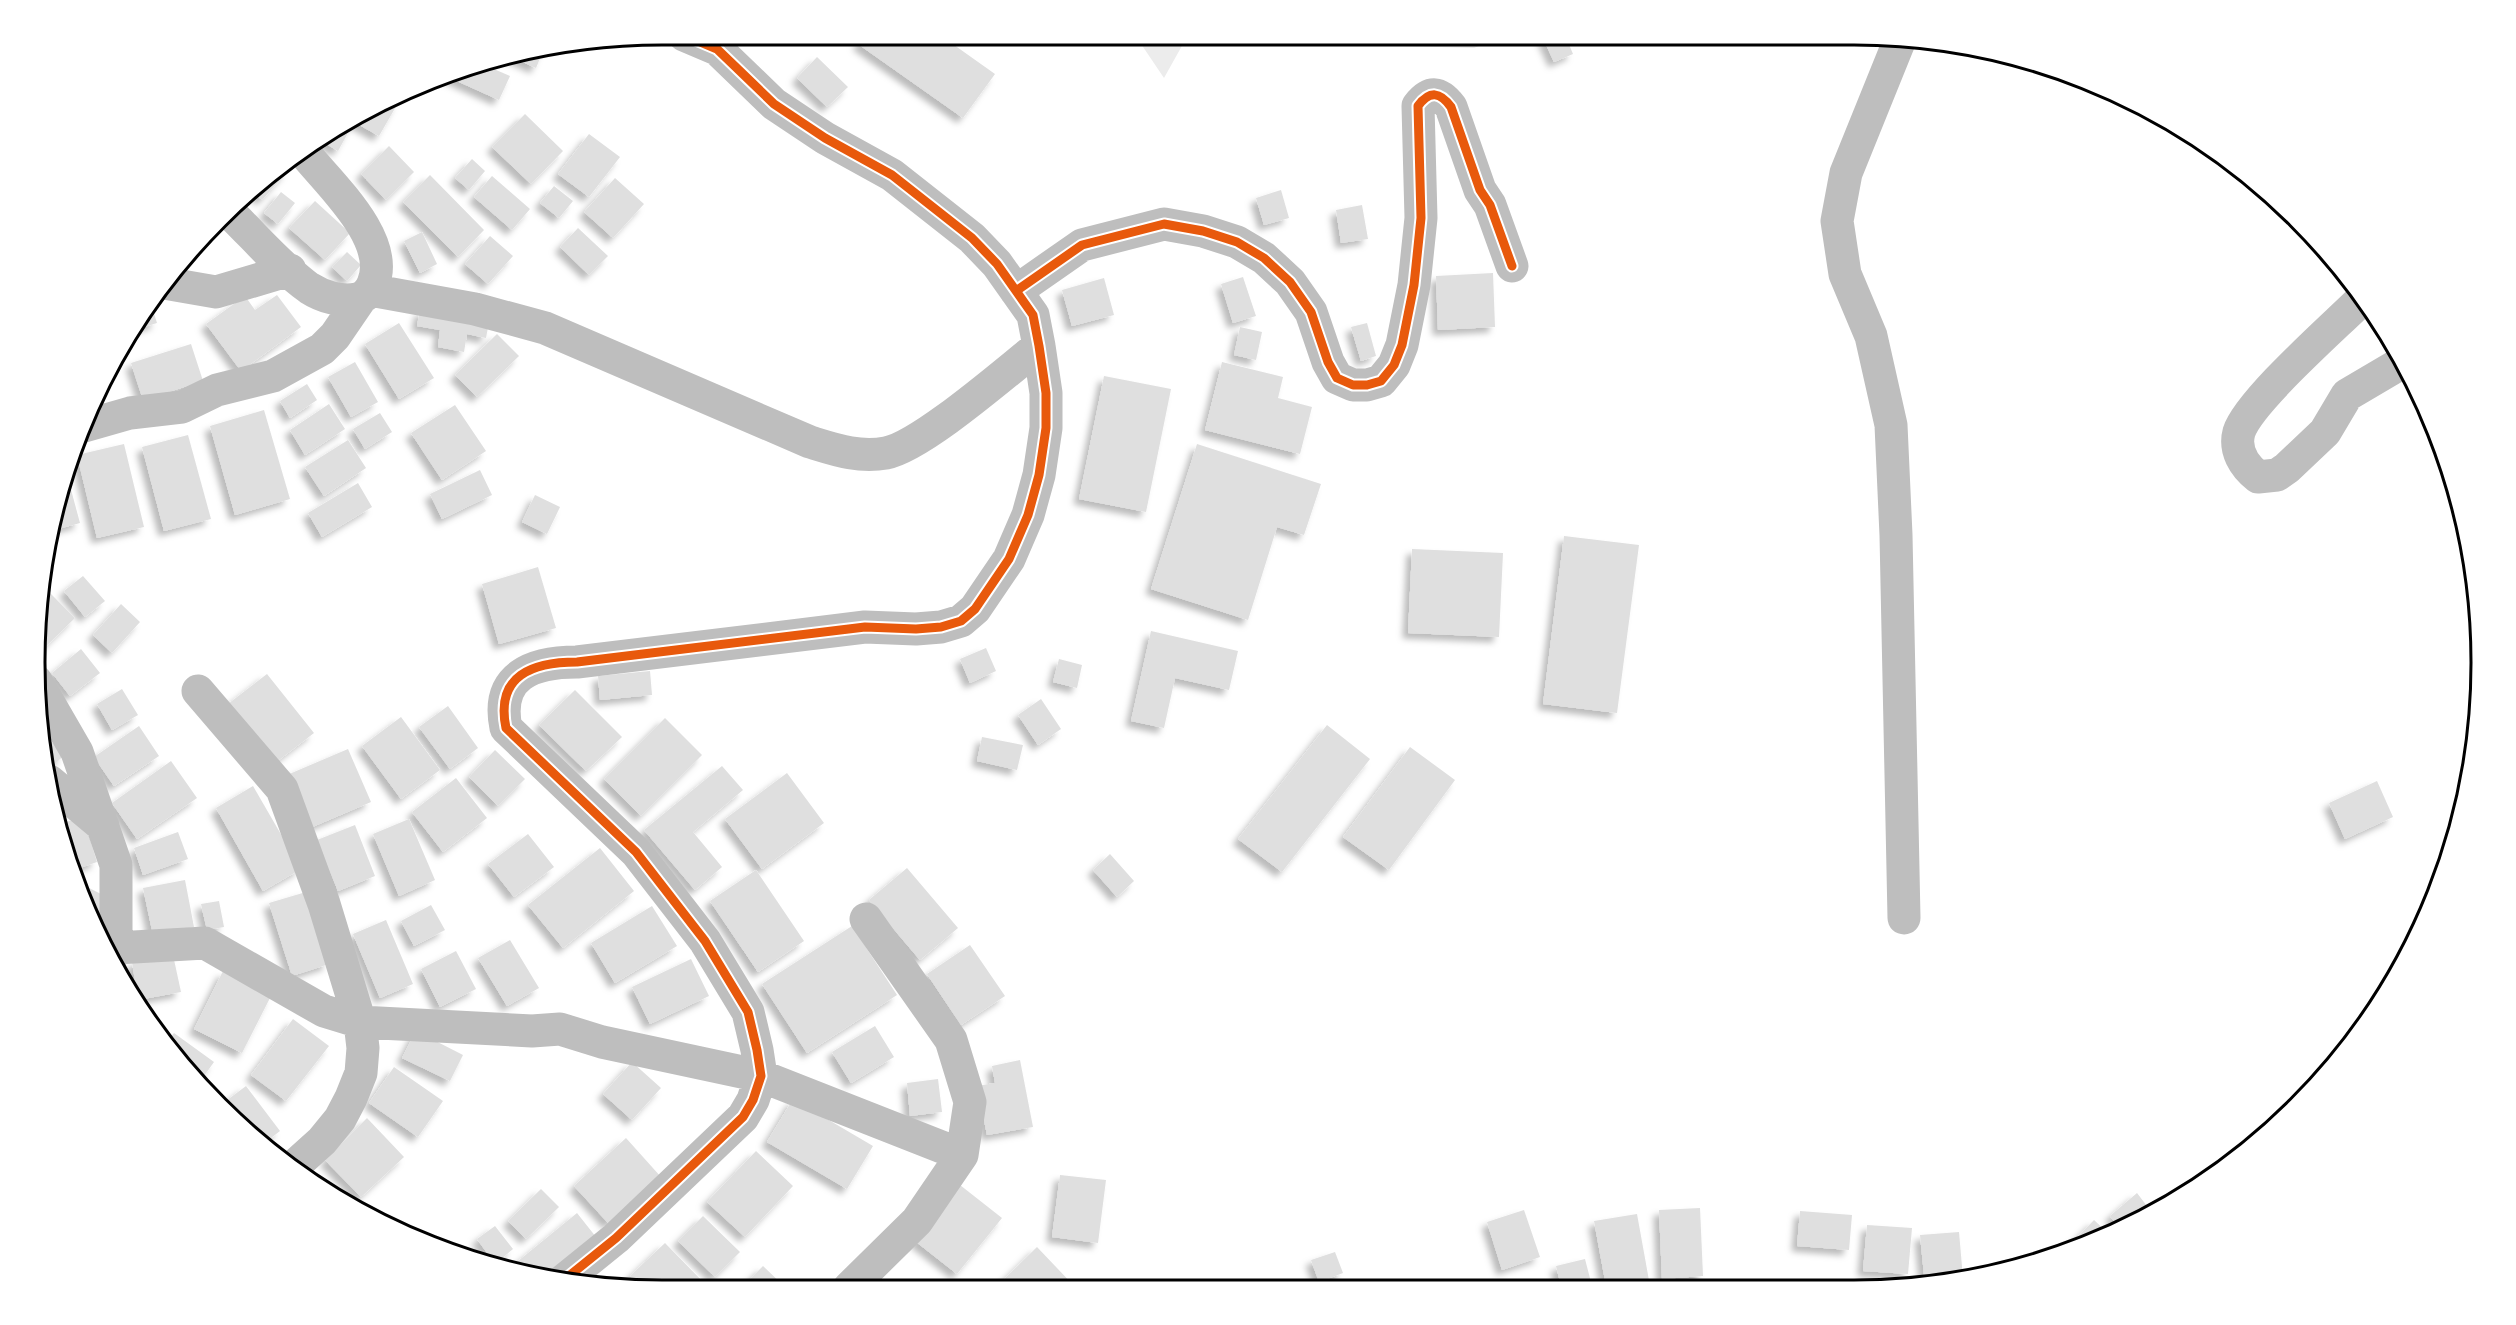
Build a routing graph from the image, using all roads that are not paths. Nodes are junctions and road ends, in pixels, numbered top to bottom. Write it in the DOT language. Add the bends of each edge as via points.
graph roads {
  1 [pos="708,45"];
  2 [pos="1897,46"];
  3 [pos="308,157"];
  4 [pos="235,218"];
  5 [pos="1512,266"];
  6 [pos="290,270"];
  7 [pos="175,285"];
  8 [pos="1016,291"];
  9 [pos="366,294"];
  10 [pos="2356,305"];
  11 [pos="1039,346"];
  12 [pos="2395,367"];
  13 [pos="93,424"];
  14 [pos="198,691"];
  15 [pos="46,698"];
  16 [pos="58,789"];
  17 [pos="104,827"];
  18 [pos="1904,918"];
  19 [pos="866,919"];
  20 [pos="114,945"];
  21 [pos="117,952"];
  22 [pos="360,1022"];
  23 [pos="760,1076"];
  24 [pos="962,1155"];
  25 [pos="299,1161"];
  26 [pos="572,1273"];
  27 [pos="857,1280"];
  1 -- 8 [label="street" via="774,104 892,175 972,238"];
  2 -- 18 [label="street" via="1846,173 1836,221 1845,274 1871,336 1891,425"];
  3 -- 9 [label="street" via="368,231 376,250 378,272"];
  4 -- 6 [label="street"];
  5 -- 8 [label="street" via="1451,107 1444,97 1434,94 1425,96 1418,106 1421,218 1410,307 1402,345 1394,365 1381,381 1353,385 1338,378 1328,362 1311,312 1290,282 1264,258 1237,242 1203,231 1164,224 1082,245"];
  6 -- 7 [label="street" via="216,292"];
  6 -- 9 [label="street" via="309,288 325,296 345,301"];
  8 -- 11 [label="street" via="1033,315"];
  9 -- 11 [label="street" via="474,309 545,327 810,442 852,455 888,453 921,437"];
  9 -- 13 [label="street" via="322,349 273,376 217,390 182,407 130,413"];
  10 -- 12 [label="street" via="2252,409 2239,434 2240,452 2247,469 2258,477 2277,475 2325,432 2347,395"];
  11 -- 23 [label="street" via="1046,428 1029,515 1009,560 991,588 960,621 941,627 865,627 550,662 531,667 516,680 507,697 502,711 506,728 636,852 705,941 748,1012"];
  14 -- 22 [label="street" via="282,789 324,904"];
  15 -- 17 [label="street" via="77,752"];
  16 -- 17 [label="street"];
  17 -- 20 [label="street" via="116,866"];
  19 -- 24 [label="street" via="951,1040 970,1102"];
  21 -- 22 [label="street" via="206,943 324,1011"];
  22 -- 23 [label="street" via="532,1032 560,1029 602,1042"];
  22 -- 25 [label="street" via="361,1073 351,1098 340,1119"];
  23 -- 24 [label="street"];
  23 -- 26 [label="street" via="743,1117 616,1238"];
  24 -- 27 [label="street" via="917,1221"];
}
